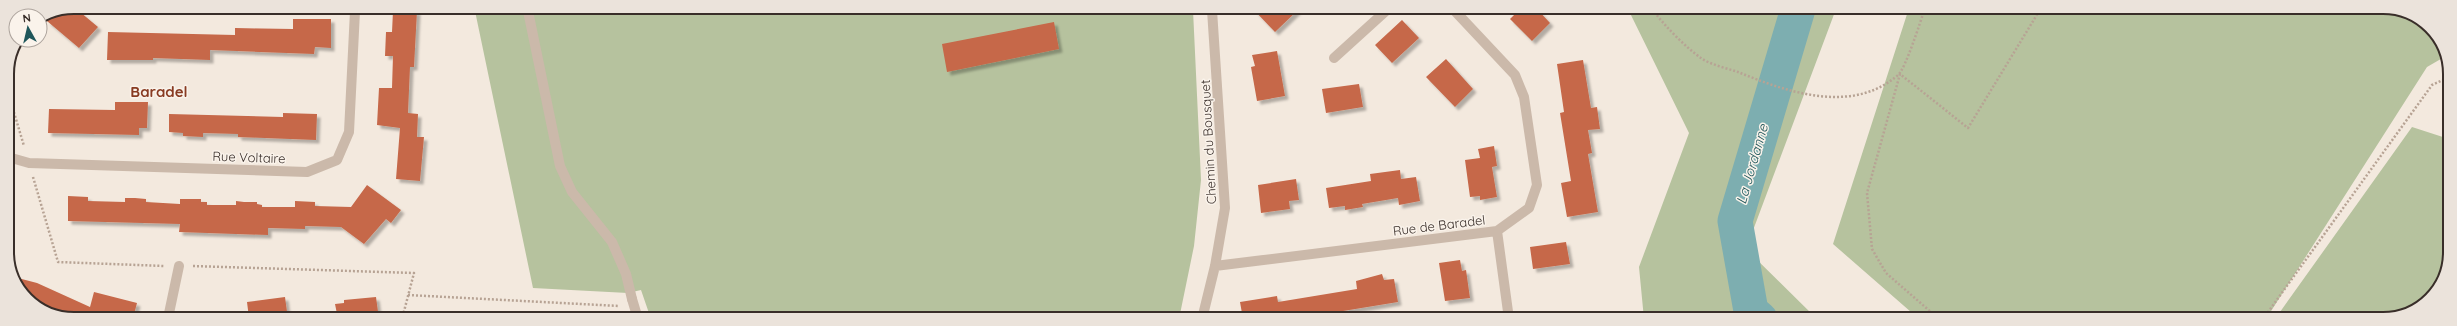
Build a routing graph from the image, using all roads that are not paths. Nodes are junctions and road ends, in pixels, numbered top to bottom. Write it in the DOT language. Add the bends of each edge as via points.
graph roads {
  1 [pos="355,14"];
  2 [pos="529,14"];
  3 [pos="1212,14"];
  4 [pos="1382,14"];
  5 [pos="1458,14"];
  6 [pos="1334,58"];
  7 [pos="14,159"];
  8 [pos="1497,231"];
  9 [pos="179,266"];
  10 [pos="1215,266"];
  11 [pos="169,312"];
  12 [pos="636,312"];
  13 [pos="1204,312"];
  14 [pos="1508,312"];
  1 -- 7 [label="street, Rue Voltaire" via="349,132 337,160 307,172 29,163"];
  2 -- 12 [label="street" via="560,166 572,192 612,242 626,274"];
  3 -- 10 [label="street, Chemin du Bousquet" via="1225,208"];
  4 -- 6 [label="street"];
  5 -- 8 [label="street, Rue de Baradel" via="1515,75 1524,97 1537,185 1529,208"];
  8 -- 10 [label="street, Rue de Baradel"];
  8 -- 14 [label="street"];
  9 -- 11 [label="street"];
  10 -- 13 [label="street, Chemin du Bousquet"];
}
